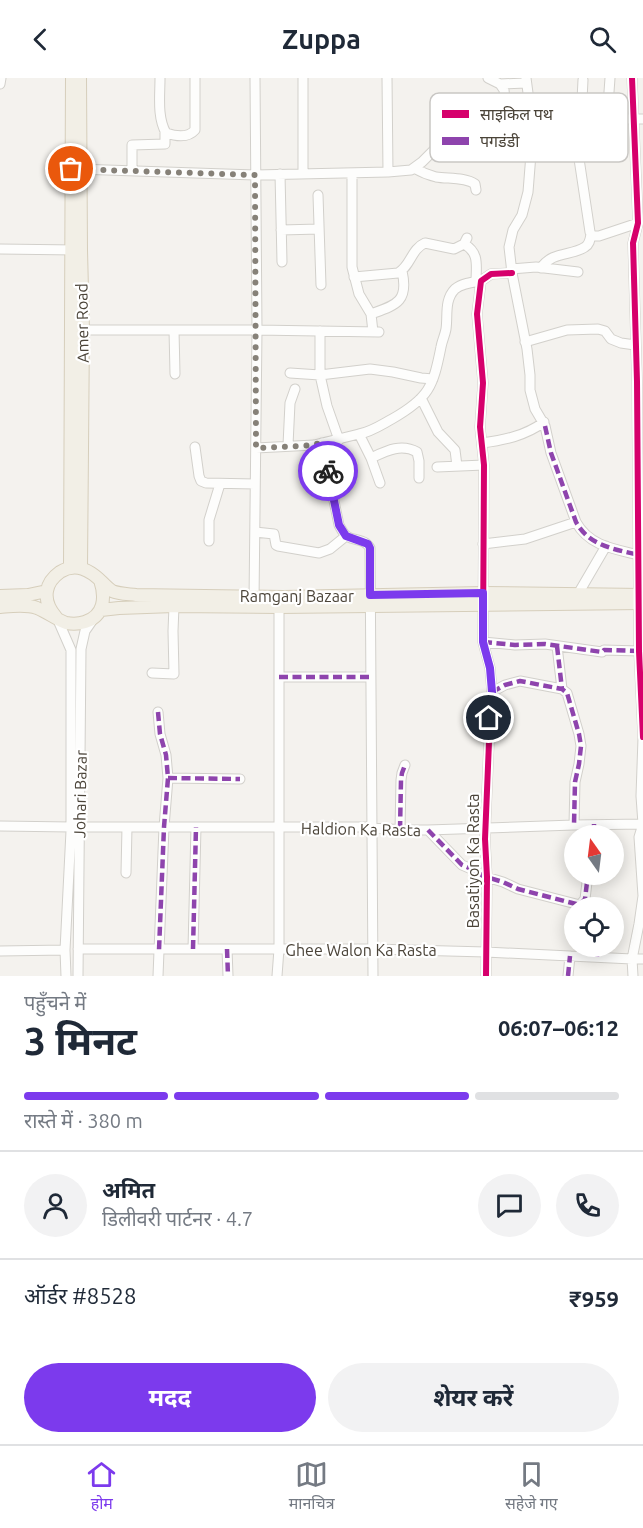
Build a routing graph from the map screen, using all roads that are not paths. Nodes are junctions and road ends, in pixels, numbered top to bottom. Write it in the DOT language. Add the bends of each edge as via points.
graph roads {
  1 [pos="1,78"];
  2 [pos="72,78"];
  3 [pos="81,78"];
  4 [pos="160,78"];
  5 [pos="195,78"];
  6 [pos="255,78"];
  7 [pos="303,78"];
  8 [pos="387,78"];
  9 [pos="488,78"];
  10 [pos="609,78"];
  11 [pos="632,78"];
  12 [pos="526,80"];
  13 [pos="583,80"];
  14 [pos="0,84"];
  15 [pos="500,84"];
  16 [pos="505,93"];
  17 [pos="581,93"];
  18 [pos="608,93"];
  19 [pos="638,120"];
  20 [pos="165,131"];
  21 [pos="430,154"];
  22 [pos="530,162"];
  23 [pos="582,162"];
  24 [pos="414,168"];
  25 [pos="76,169"];
  26 [pos="132,171"];
  27 [pos="352,172"];
  28 [pos="388,172"];
  29 [pos="280,174"];
  30 [pos="303,174"];
  31 [pos="255,175"];
  32 [pos="476,190"];
  33 [pos="318,195"];
  34 [pos="638,223"];
  35 [pos="319,229"];
  36 [pos="281,230"];
  37 [pos="591,234"];
  38 [pos="638,247"];
  39 [pos="0,249"];
  40 [pos="76,250"];
  41 [pos="282,262"];
  42 [pos="541,268"];
  43 [pos="402,271"];
  44 [pos="512,271"];
  45 [pos="578,272"];
  46 [pos="354,277"];
  47 [pos="478,281"];
  48 [pos="321,285"];
  49 [pos="371,314"];
  50 [pos="83,330"];
  51 [pos="174,330"];
  52 [pos="256,330"];
  53 [pos="320,331"];
  54 [pos="525,342"];
  55 [pos="635,345"];
  56 [pos="290,373"];
  57 [pos="175,374"];
  58 [pos="320,375"];
  59 [pos="433,380"];
  60 [pos="640,384"];
  61 [pos="295,389"];
  62 [pos="421,398"];
  63 [pos="544,422"];
  64 [pos="358,434"];
  65 [pos="339,440"];
  66 [pos="322,443"];
  67 [pos="482,443"];
  68 [pos="288,446"];
  69 [pos="195,447"];
  70 [pos="256,448"];
  71 [pos="371,458"];
  72 [pos="484,465"];
  73 [pos="457,466"];
  74 [pos="437,467"];
  75 [pos="419,478"];
  76 [pos="380,483"];
  77 [pos="220,484"];
  78 [pos="255,484"];
  79 [pos="576,522"];
  80 [pos="255,532"];
  81 [pos="346,536"];
  82 [pos="209,541"];
  83 [pos="483,544"];
  84 [pos="606,546"];
  85 [pos="639,555"];
  86 [pos="76,568"];
  87 [pos="100,580"];
  88 [pos="47,591"];
  89 [pos="578,594"];
  90 [pos="0,596"];
  91 [pos="483,598"];
  92 [pos="641,599"];
  93 [pos="370,600"];
  94 [pos="254,602"];
  95 [pos="174,606"];
  96 [pos="0,607"];
  97 [pos="279,607"];
  98 [pos="98,613"];
  99 [pos="57,618"];
  100 [pos="641,633"];
  101 [pos="483,642"];
  102 [pos="557,646"];
  103 [pos="639,651"];
  104 [pos="152,673"];
  105 [pos="279,677"];
  106 [pos="370,677"];
  107 [pos="562,689"];
  108 [pos="492,692"];
  109 [pos="158,712"];
  110 [pos="643,738"];
  111 [pos="405,765"];
  112 [pos="168,778"];
  113 [pos="240,778"];
  114 [pos="594,824"];
  115 [pos="643,824"];
  116 [pos="564,825"];
  117 [pos="574,825"];
  118 [pos="0,826"];
  119 [pos="75,827"];
  120 [pos="127,827"];
  121 [pos="164,827"];
  122 [pos="196,827"];
  123 [pos="279,827"];
  124 [pos="371,827"];
  125 [pos="486,828"];
  126 [pos="400,830"];
  127 [pos="428,830"];
  128 [pos="641,838"];
  129 [pos="126,873"];
  130 [pos="487,877"];
  131 [pos="564,902"];
  132 [pos="78,949"];
  133 [pos="193,949"];
  134 [pos="227,949"];
  135 [pos="373,949"];
  136 [pos="65,950"];
  137 [pos="159,950"];
  138 [pos="279,950"];
  139 [pos="0,951"];
  140 [pos="486,952"];
  141 [pos="564,956"];
  142 [pos="570,957"];
  143 [pos="597,957"];
  144 [pos="632,959"];
  145 [pos="643,959"];
  146 [pos="66,976"];
  147 [pos="78,976"];
  148 [pos="158,976"];
  149 [pos="228,976"];
  150 [pos="277,976"];
  151 [pos="373,976"];
  152 [pos="486,976"];
  153 [pos="568,976"];
  154 [pos="633,976"];
  1 -- 14 [label="street"];
  2 -- 25 [label="main road, Amer Road"];
  3 -- 25 [label="main road, Amer Road"];
  4 -- 20 [label="street" via="160,115"];
  5 -- 20 [label="street" via="195,130 189,135"];
  6 -- 31 [label="street"];
  7 -- 30 [label="street"];
  8 -- 28 [label="street"];
  9 -- 15 [label="street"];
  10 -- 18 [label="street"];
  11 -- 19 [label="street"];
  12 -- 15 [label="street"];
  13 -- 17 [label="street"];
  15 -- 16 [label="street"];
  19 -- 34 [label="street"];
  20 -- 26 [label="street" via="165,144 132,144"];
  21 -- 24 [label="street"];
  22 -- 44 [label="street" via="528,192 509,247"];
  23 -- 37 [label="street"];
  24 -- 28 [label="street"];
  24 -- 32 [label="street" via="427,175 468,180"];
  25 -- 26 [label="street"];
  25 -- 40 [label="main road, Amer Road"];
  26 -- 31 [label="street"];
  27 -- 28 [label="street"];
  27 -- 30 [label="street"];
  27 -- 46 [label="street"];
  29 -- 30 [label="street"];
  29 -- 31 [label="street"];
  29 -- 36 [label="street"];
  31 -- 52 [label="street"];
  33 -- 35 [label="street"];
  34 -- 37 [label="street" via="595,237"];
  34 -- 38 [label="street" via="633,243"];
  35 -- 36 [label="street"];
  35 -- 48 [label="street"];
  36 -- 41 [label="street"];
  37 -- 42 [label="street" via="585,248 553,257"];
  38 -- 55 [label="street"];
  39 -- 40 [label="street"];
  40 -- 50 [label="main road, Amer Road"];
  40 -- 86 [label="main road, Amer Road"];
  42 -- 44 [label="street"];
  42 -- 45 [label="street"];
  43 -- 46 [label="street"];
  43 -- 47 [label="street, Basatiyon Ka Rasta" via="421,244 454,249 465,241 475,256"];
  43 -- 49 [label="street" via="401,300"];
  44 -- 47 [label="street" via="491,274"];
  44 -- 54 [label="street"];
  46 -- 49 [label="street" via="358,294"];
  47 -- 59 [label="street" via="466,283 451,296"];
  47 -- 67 [label="street, Basatiyon Ka Rasta"];
  49 -- 53 [label="street" via="376,332"];
  50 -- 51 [label="street"];
  50 -- 86 [label="main road, Amer Road"];
  51 -- 52 [label="street"];
  51 -- 57 [label="street"];
  52 -- 53 [label="street"];
  52 -- 70 [label="street"];
  53 -- 58 [label="street"];
  54 -- 55 [label="street" via="567,330 598,329 611,339"];
  54 -- 63 [label="street" via="530,390"];
  55 -- 60 [label="street"];
  56 -- 58 [label="street"];
  58 -- 59 [label="street" via="370,369"];
  58 -- 65 [label="street"];
  59 -- 62 [label="street"];
  60 -- 85 [label="street"];
  61 -- 68 [label="street" via="290,403"];
  62 -- 64 [label="street" via="369,432"];
  62 -- 73 [label="street" via="438,432 455,450"];
  63 -- 67 [label="street" via="519,435"];
  63 -- 79 [label="street"];
  64 -- 65 [label="street"];
  64 -- 71 [label="street"];
  65 -- 66 [label="street"];
  66 -- 68 [label="street"];
  66 -- 81 [label="street" via="339,525"];
  67 -- 72 [label="street, Basatiyon Ka Rasta"];
  68 -- 70 [label="street"];
  69 -- 77 [label="street" via="201,481"];
  70 -- 78 [label="street"];
  71 -- 75 [label="street" via="399,447 412,449 418,456"];
  71 -- 76 [label="street"];
  72 -- 73 [label="street"];
  72 -- 83 [label="street, Basatiyon Ka Rasta"];
  73 -- 74 [label="street"];
  77 -- 78 [label="street"];
  77 -- 82 [label="street" via="209,520"];
  78 -- 80 [label="street"];
  79 -- 83 [label="street" via="525,539"];
  79 -- 84 [label="street" via="587,537"];
  80 -- 81 [label="street" via="274,534 278,546 319,553"];
  80 -- 94 [label="street"];
  81 -- 93 [label="street" via="370,548"];
  83 -- 91 [label="street, Basatiyon Ka Rasta"];
  84 -- 85 [label="street"];
  84 -- 89 [label="street"];
  85 -- 92 [label="street"];
  86 -- 87 [label="main road" via="88,570"];
  86 -- 88 [label="main road" via="55,576"];
  87 -- 94 [label="main road, Ramganj Bazaar" via="112,591 123,594"];
  87 -- 98 [label="main road" via="104,595"];
  88 -- 90 [label="main road"];
  88 -- 99 [label="main road" via="48,605"];
  89 -- 91 [label="main road, Ramganj Bazaar"];
  89 -- 92 [label="main road, Ramganj Bazaar"];
  91 -- 92 [label="main road, Ramganj Bazaar"];
  91 -- 93 [label="main road, Ramganj Bazaar"];
  91 -- 101 [label="street, Basatiyon Ka Rasta"];
  92 -- 100 [label="street"];
  93 -- 94 [label="main road, Ramganj Bazaar"];
  93 -- 97 [label="main road, Ramganj Bazaar"];
  93 -- 106 [label="street"];
  94 -- 95 [label="main road, Ramganj Bazaar"];
  94 -- 97 [label="main road, Ramganj Bazaar"];
  95 -- 98 [label="main road, Ramganj Bazaar" via="119,608"];
  95 -- 104 [label="street" via="174,674"];
  96 -- 99 [label="main road" via="27,606"];
  97 -- 105 [label="street"];
  98 -- 99 [label="main road" via="82,623"];
  98 -- 119 [label="street, Johari Bazar" via="85,631 81,649"];
  99 -- 119 [label="street, Johari Bazar" via="71,650"];
  100 -- 103 [label="street"];
  101 -- 102 [label="street"];
  101 -- 108 [label="street, Basatiyon Ka Rasta"];
  102 -- 103 [label="street" via="602,652"];
  102 -- 107 [label="street"];
  103 -- 110 [label="street"];
  105 -- 106 [label="street"];
  105 -- 123 [label="street"];
  106 -- 124 [label="street"];
  107 -- 108 [label="street" via="520,681"];
  107 -- 117 [label="street" via="567,693 581,740"];
  108 -- 125 [label="street, Basatiyon Ka Rasta"];
  109 -- 112 [label="street"];
  110 -- 115 [label="street"];
  111 -- 126 [label="street"];
  112 -- 113 [label="street"];
  112 -- 121 [label="street"];
  114 -- 115 [label="street, Haldion Ka Rasta"];
  114 -- 117 [label="street, Haldion Ka Rasta"];
  115 -- 128 [label="street"];
  116 -- 125 [label="street, Haldion Ka Rasta"];
  118 -- 119 [label="street, Haldion Ka Rasta"];
  119 -- 120 [label="street, Haldion Ka Rasta"];
  119 -- 132 [label="street, Johari Bazar"];
  119 -- 136 [label="street, Johari Bazar"];
  120 -- 121 [label="street, Haldion Ka Rasta"];
  120 -- 129 [label="street"];
  121 -- 122 [label="street, Haldion Ka Rasta"];
  121 -- 137 [label="street"];
  122 -- 123 [label="street, Haldion Ka Rasta"];
  122 -- 133 [label="street"];
  123 -- 124 [label="street, Haldion Ka Rasta"];
  123 -- 138 [label="street"];
  124 -- 126 [label="street, Haldion Ka Rasta"];
  124 -- 135 [label="street"];
  125 -- 127 [label="street, Haldion Ka Rasta"];
  125 -- 130 [label="street, Basatiyon Ka Rasta"];
  126 -- 127 [label="street, Haldion Ka Rasta"];
  127 -- 130 [label="street" via="462,865"];
  128 -- 144 [label="street" via="643,896"];
  130 -- 131 [label="street"];
  130 -- 140 [label="street, Basatiyon Ka Rasta"];
  132 -- 137 [label="street, Ghee Walon Ka Rasta"];
  132 -- 147 [label="street, Johari Bazar"];
  133 -- 134 [label="street, Ghee Walon Ka Rasta"];
  133 -- 137 [label="street, Ghee Walon Ka Rasta"];
  134 -- 138 [label="street, Ghee Walon Ka Rasta"];
  134 -- 149 [label="street"];
  135 -- 138 [label="street, Ghee Walon Ka Rasta"];
  135 -- 140 [label="street, Ghee Walon Ka Rasta"];
  135 -- 151 [label="street"];
  136 -- 139 [label="street"];
  136 -- 146 [label="street, Johari Bazar"];
  137 -- 148 [label="street"];
  138 -- 150 [label="street"];
  140 -- 141 [label="street, Ghee Walon Ka Rasta"];
  140 -- 152 [label="street, Basatiyon Ka Rasta"];
  142 -- 153 [label="street"];
  143 -- 144 [label="street, Ghee Walon Ka Rasta"];
  144 -- 145 [label="street, Ghee Walon Ka Rasta"];
  144 -- 154 [label="street"];
}
